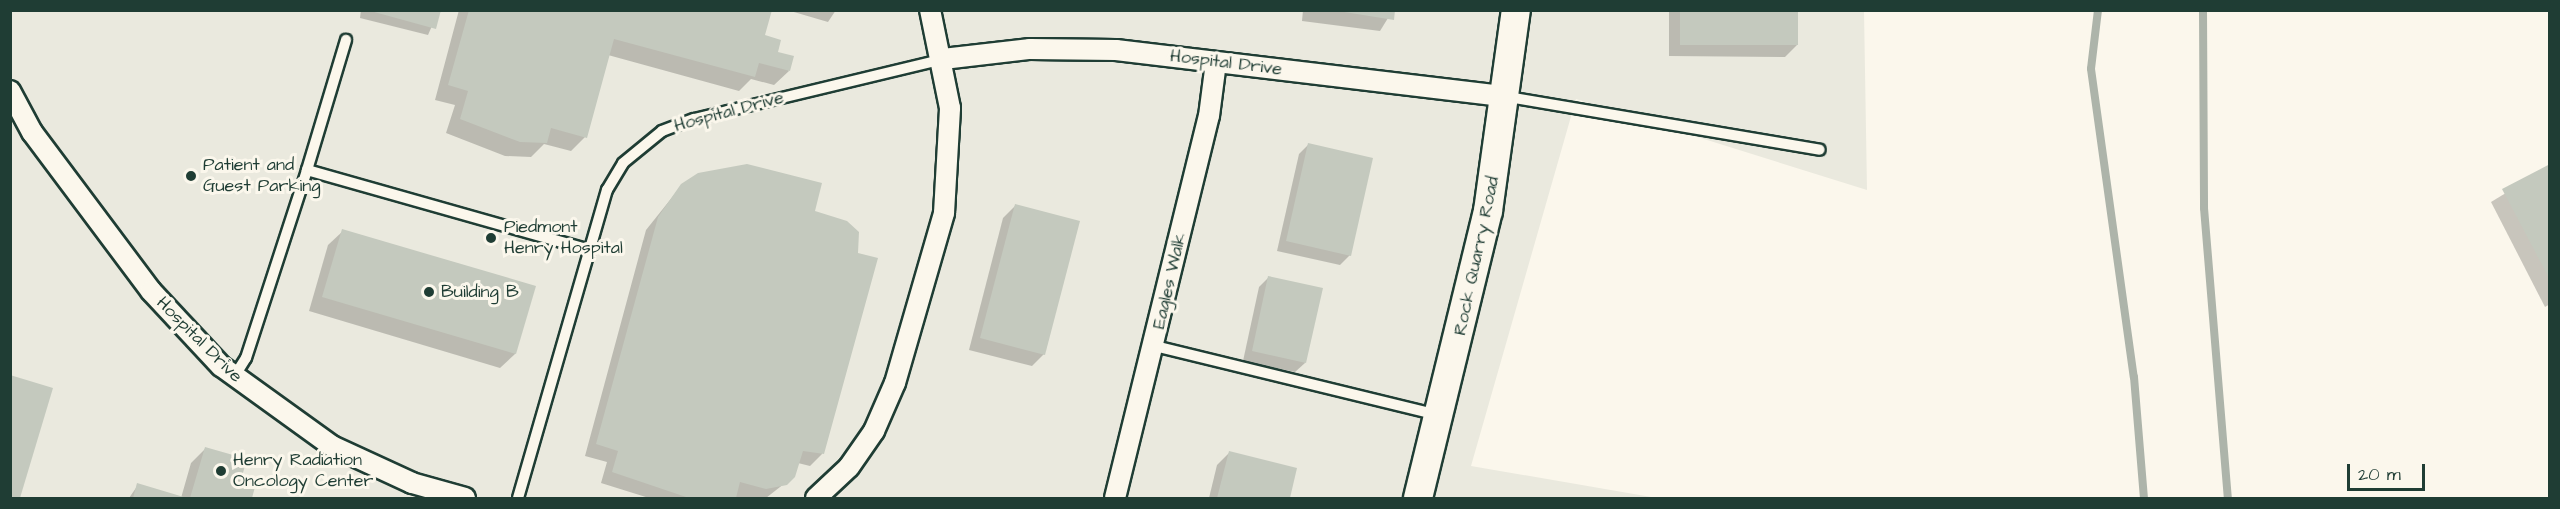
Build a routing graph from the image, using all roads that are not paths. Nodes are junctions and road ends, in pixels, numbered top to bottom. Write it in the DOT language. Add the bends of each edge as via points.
graph roads {
  1 [pos="930,10"];
  2 [pos="1516,10"];
  3 [pos="346,40"];
  4 [pos="943,59"];
  5 [pos="1216,62"];
  6 [pos="10,91"];
  7 [pos="1508,97"];
  8 [pos="1820,150"];
  9 [pos="307,170"];
  10 [pos="590,250"];
  11 [pos="1155,346"];
  12 [pos="234,377"];
  13 [pos="1442,416"];
  14 [pos="465,498"];
  15 [pos="518,498"];
  16 [pos="816,498"];
  17 [pos="1115,498"];
  18 [pos="1418,498"];
  1 -- 4 [label="street"];
  2 -- 7 [label="street, Rock Quarry Road"];
  3 -- 9 [label="lane"];
  4 -- 5 [label="street, Hospital Drive" via="1065,49"];
  4 -- 10 [label="lane, Hospital Drive" via="910,71 726,110 662,131 623,163 607,190"];
  4 -- 16 [label="street" via="951,108 950,176 926,282 874,431 849,467"];
  5 -- 7 [label="street, Hospital Drive"];
  5 -- 11 [label="street, Eagles Walk" via="1209,116"];
  6 -- 12 [label="street, Hospital Drive" via="32,132 151,291"];
  7 -- 8 [label="lane"];
  7 -- 13 [label="street, Rock Quarry Road"];
  9 -- 10 [label="lane"];
  9 -- 12 [label="lane" via="246,358"];
  10 -- 15 [label="lane, Hospital Drive"];
  11 -- 13 [label="lane"];
  11 -- 17 [label="street, Eagles Walk"];
  12 -- 14 [label="street, Hospital Drive" via="332,446 412,483"];
  13 -- 18 [label="street, Rock Quarry Road"];
}
